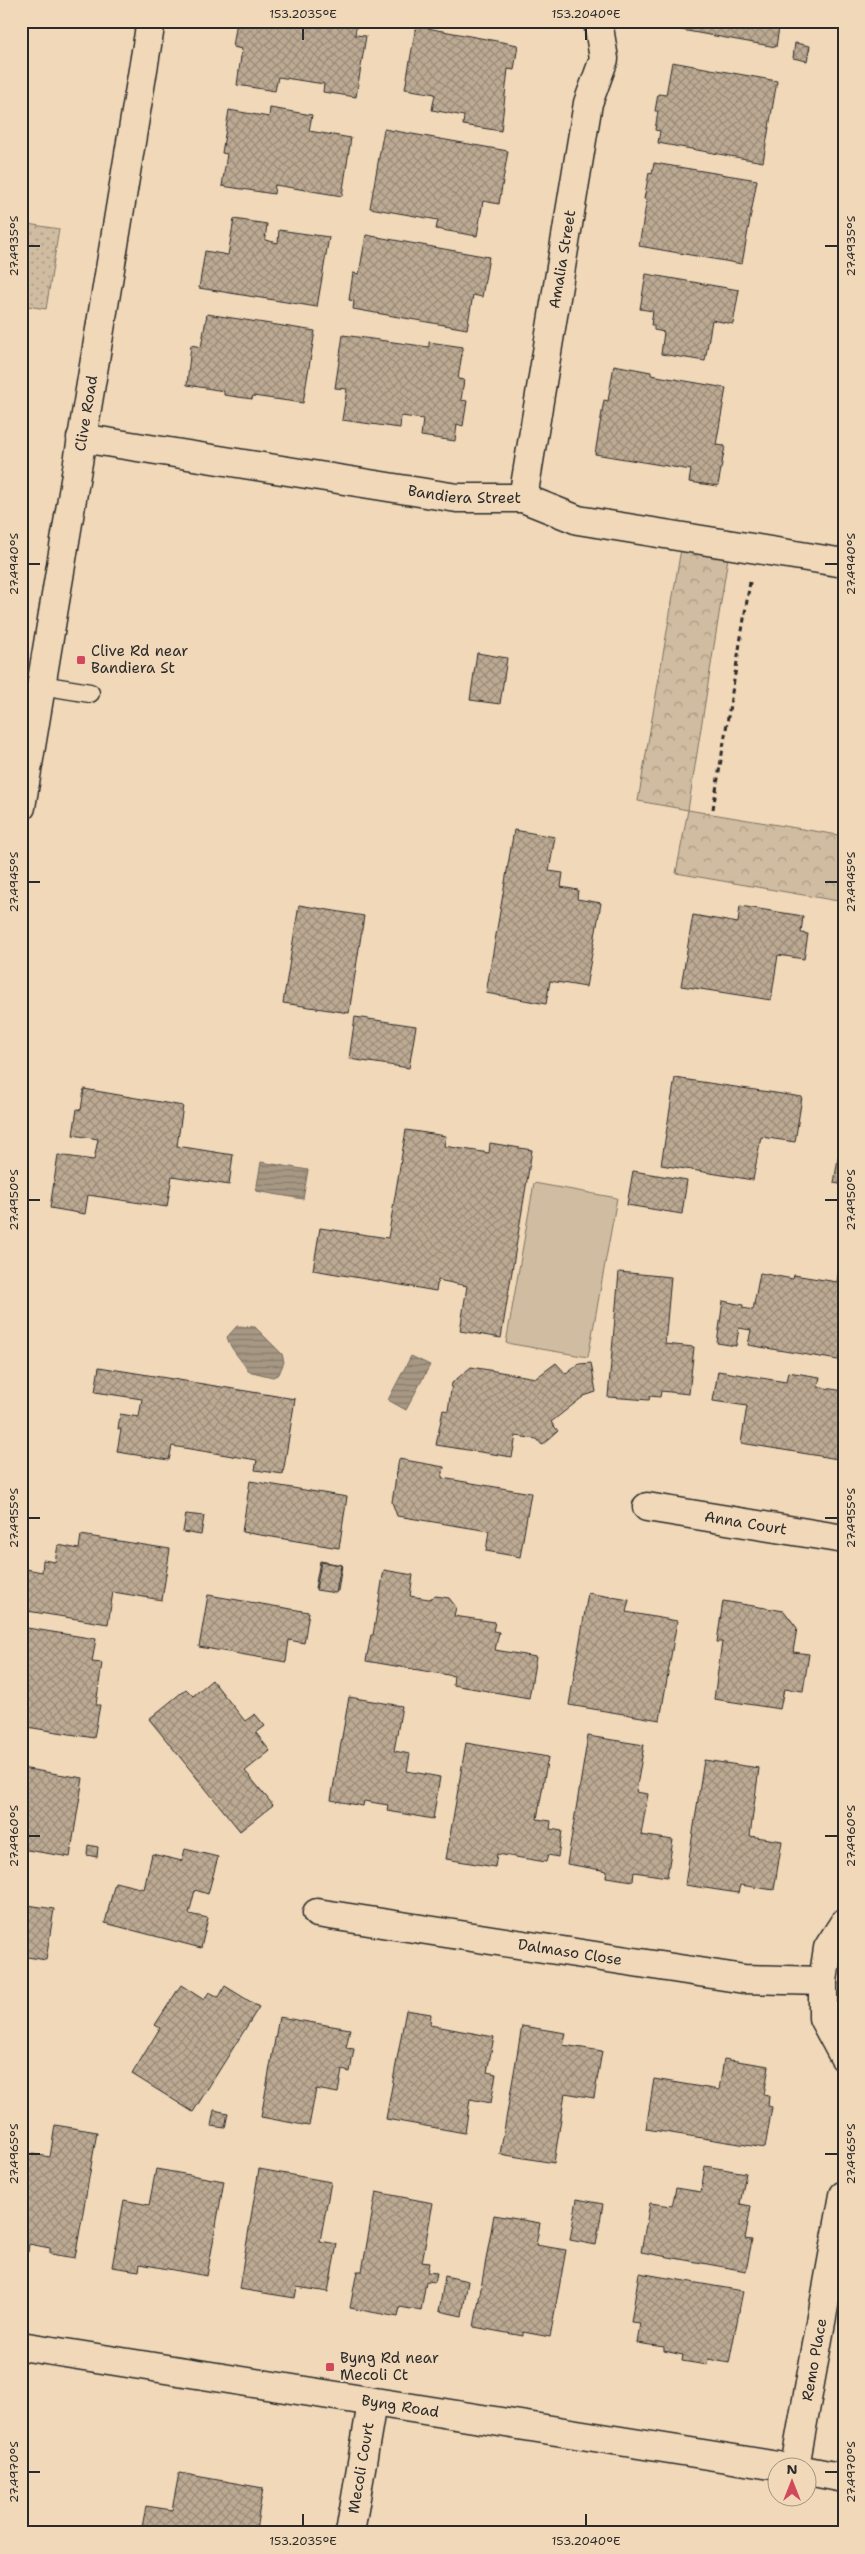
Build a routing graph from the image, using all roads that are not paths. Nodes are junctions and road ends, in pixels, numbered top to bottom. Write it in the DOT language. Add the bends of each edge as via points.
graph roads {
  1 [pos="151,21"];
  2 [pos="598,21"];
  3 [pos="81,438"];
  4 [pos="523,498"];
  5 [pos="844,562"];
  6 [pos="41,685"];
  7 [pos="90,693"];
  8 [pos="21,807"];
  9 [pos="647,1507"];
  10 [pos="844,1539"];
  11 [pos="317,1913"];
  12 [pos="844,1923"];
  13 [pos="823,1981"];
  14 [pos="844,2057"];
  15 [pos="844,2195"];
  16 [pos="21,2346"];
  17 [pos="372,2403"];
  18 [pos="797,2456"];
  19 [pos="768,2464"];
  20 [pos="818,2473"];
  21 [pos="844,2478"];
  22 [pos="350,2533"];
  1 -- 3 [label="street, Clive Road"];
  2 -- 4 [label="street, Amalia Street" via="604,59 588,103 582,135"];
  3 -- 4 [label="street, Bandiera Street" via="457,498"];
  3 -- 6 [label="street, Clive Road"];
  4 -- 5 [label="street, Bandiera Street" via="578,520"];
  6 -- 7 [label="lane"];
  6 -- 8 [label="street, Clive Road"];
  9 -- 10 [label="street, Anna Court"];
  11 -- 13 [label="street, Dalmaso Close" via="744,1979"];
  12 -- 13 [label="street" via="828,1948"];
  13 -- 14 [label="street" via="823,2018"];
  15 -- 18 [label="street, Remo Place"];
  16 -- 17 [label="street, Byng Road"];
  17 -- 19 [label="street, Byng Road"];
  17 -- 22 [label="street, Mecoli Court"];
  20 -- 21 [label="street"];
}
